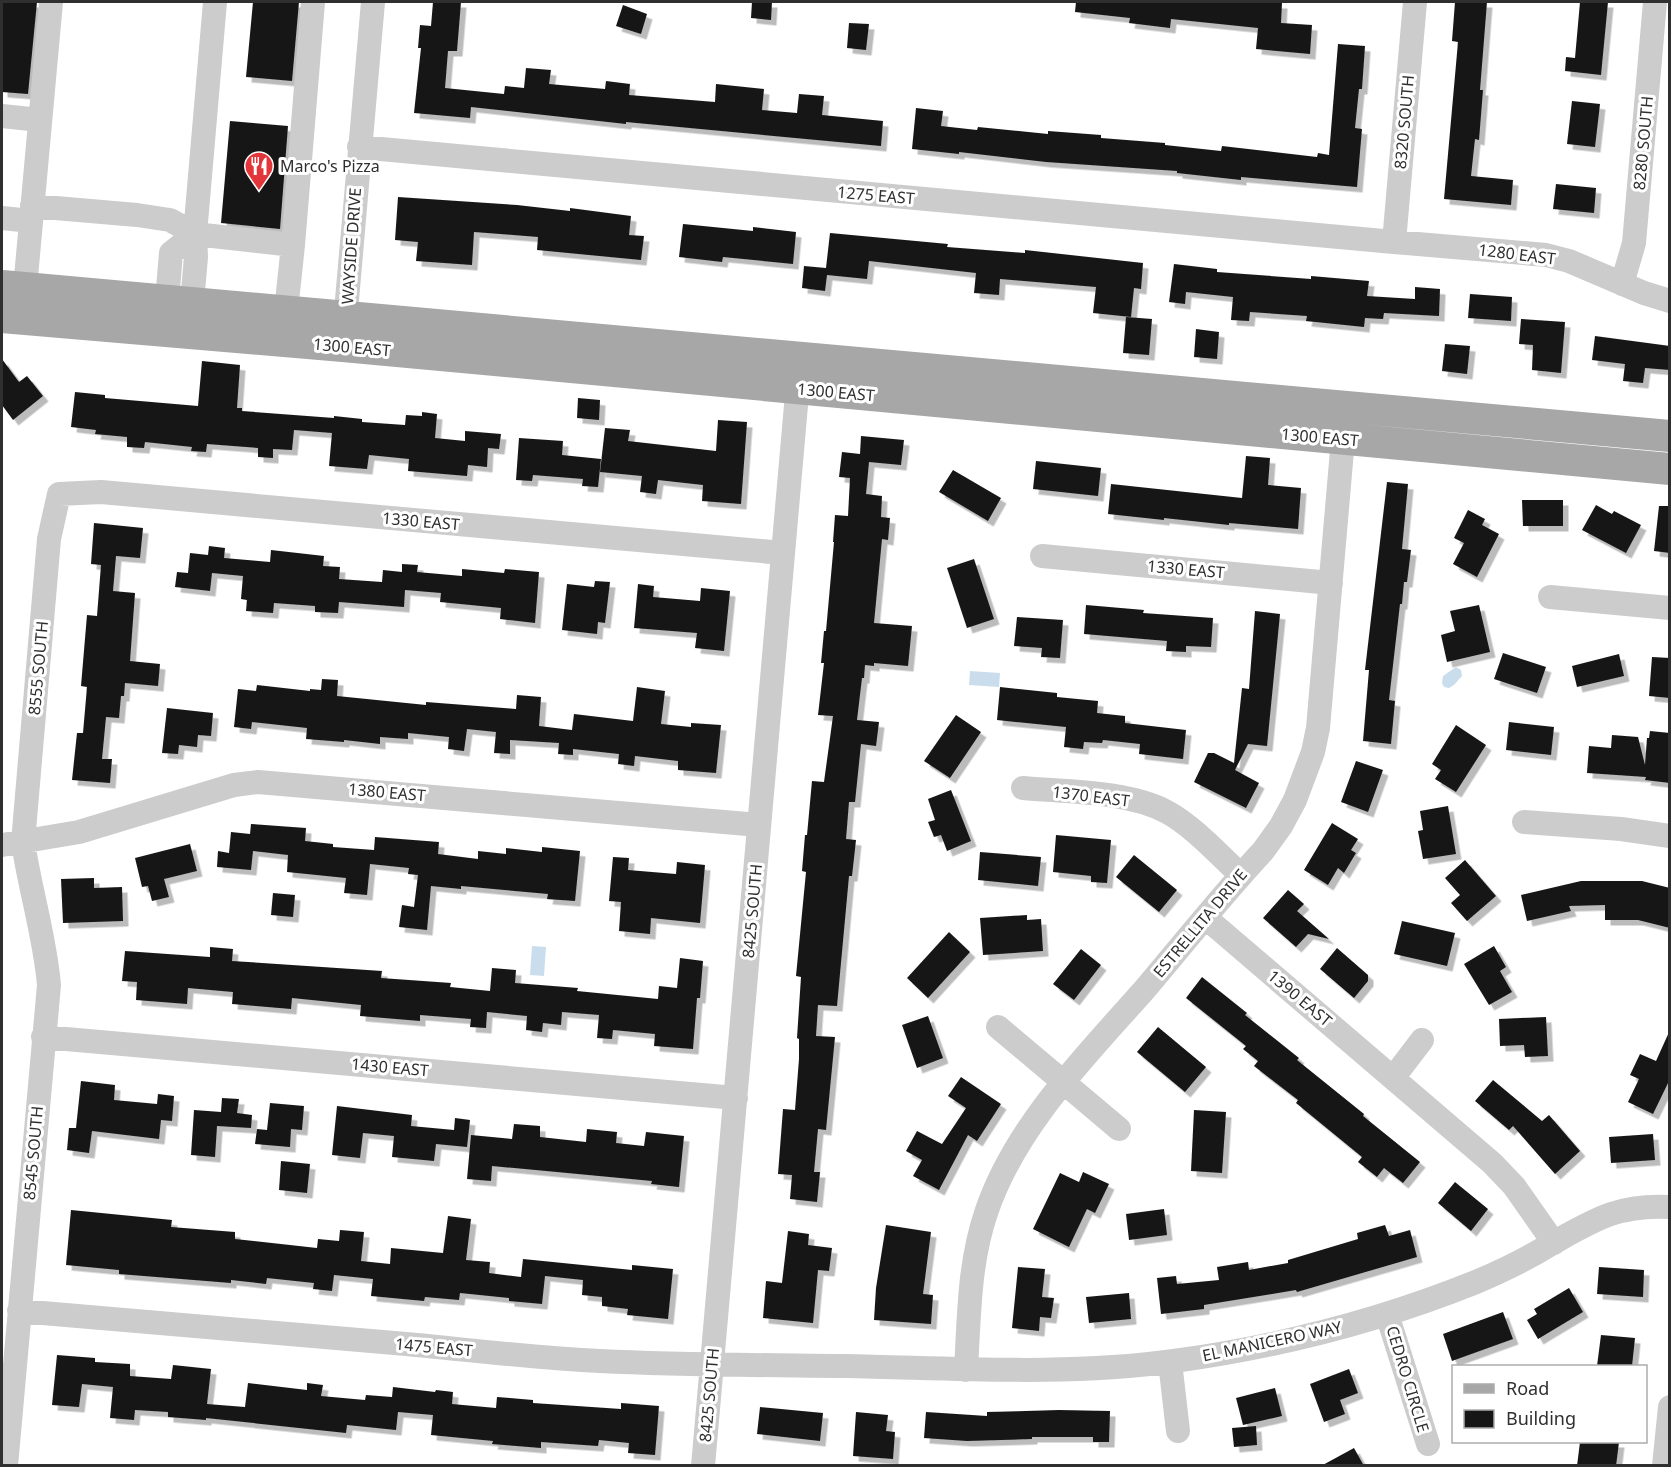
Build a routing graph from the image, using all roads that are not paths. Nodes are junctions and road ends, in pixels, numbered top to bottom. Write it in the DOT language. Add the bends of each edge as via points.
graph roads {
  1 [pos="51,2"];
  2 [pos="215,2"];
  3 [pos="313,2"];
  4 [pos="373,2"];
  5 [pos="1415,2"];
  6 [pos="1655,2"];
  7 [pos="2,116"];
  8 [pos="40,120"];
  9 [pos="359,147"];
  10 [pos="32,214"];
  11 [pos="2,218"];
  12 [pos="195,234"];
  13 [pos="1394,242"];
  14 [pos="293,245"];
  15 [pos="1622,284"];
  16 [pos="13,287"];
  17 [pos="1670,301"];
  18 [pos="179,302"];
  19 [pos="286,311"];
  20 [pos="2,317"];
  21 [pos="345,332"];
  22 [pos="183,333"];
  23 [pos="801,357"];
  24 [pos="798,389"];
  25 [pos="1670,436"];
  26 [pos="1343,439"];
  27 [pos="1670,470"];
  28 [pos="59,494"];
  29 [pos="783,553"];
  30 [pos="1042,556"];
  31 [pos="1331,583"];
  32 [pos="1550,597"];
  33 [pos="1670,608"];
  34 [pos="1023,788"];
  35 [pos="1524,822"];
  36 [pos="759,825"];
  37 [pos="1670,836"];
  38 [pos="12,844"];
  39 [pos="1241,875"];
  40 [pos="1206,918"];
  41 [pos="998,1027"];
  42 [pos="43,1037"];
  43 [pos="1422,1040"];
  44 [pos="1394,1078"];
  45 [pos="1064,1083"];
  46 [pos="736,1098"];
  47 [pos="1119,1129"];
  48 [pos="1670,1207"];
  49 [pos="1554,1243"];
  50 [pos="19,1311"];
  51 [pos="1387,1314"];
  52 [pos="1170,1362"];
  53 [pos="712,1364"];
  54 [pos="851,1366"];
  55 [pos="966,1370"];
  56 [pos="1670,1407"];
  57 [pos="1178,1431"];
  58 [pos="1428,1444"];
  59 [pos="6,1466"];
  60 [pos="703,1466"];
  61 [pos="1664,1466"];
  1 -- 8 [label="street"];
  2 -- 12 [label="street"];
  3 -- 14 [label="street"];
  4 -- 9 [label="street, WAYSIDE DRIVE"];
  5 -- 13 [label="street, 8320 SOUTH"];
  6 -- 15 [label="street, 8280 SOUTH" via="1634,243"];
  7 -- 8 [label="street"];
  8 -- 10 [label="street"];
  9 -- 13 [label="street, 1275 EAST"];
  9 -- 21 [label="street, WAYSIDE DRIVE"];
  10 -- 11 [label="street"];
  10 -- 12 [label="street" via="137,215 170,220"];
  10 -- 16 [label="street"];
  12 -- 14 [label="street"];
  12 -- 18 [label="street" via="196,257"];
  13 -- 15 [label="street, 1280 EAST" via="1546,255 1594,270"];
  14 -- 19 [label="street"];
  15 -- 17 [label="street, 1280 EAST"];
  16 -- 18 [label="main road, 1300 EAST"];
  18 -- 19 [label="main road, 1300 EAST"];
  18 -- 22 [label="main road"];
  19 -- 21 [label="main road, 1300 EAST"];
  20 -- 22 [label="main road, 1300 EAST"];
  21 -- 22 [label="main road, 1300 EAST"];
  21 -- 23 [label="main road, 1300 EAST"];
  21 -- 24 [label="main road, 1300 EAST"];
  23 -- 24 [label="street, 8425 SOUTH"];
  23 -- 25 [label="main road, 1300 EAST"];
  24 -- 26 [label="main road, 1300 EAST"];
  24 -- 29 [label="street, 8425 SOUTH"];
  26 -- 27 [label="main road, 1300 EAST"];
  26 -- 31 [label="street, ESTRELLITA DRIVE"];
  28 -- 29 [label="street, 1330 EAST" via="100,492"];
  28 -- 38 [label="street, 8555 SOUTH" via="49,539"];
  29 -- 36 [label="street, 8425 SOUTH"];
  30 -- 31 [label="street, 1330 EAST"];
  31 -- 39 [label="street, ESTRELLITA DRIVE" via="1313,752 1281,826"];
  32 -- 33 [label="street"];
  34 -- 39 [label="street, 1370 EAST" via="1111,796 1168,812"];
  35 -- 37 [label="street"];
  36 -- 38 [label="street, 1380 EAST" via="258,782 234,785 79,832"];
  36 -- 46 [label="street, 8425 SOUTH"];
  38 -- 42 [label="street, 8545 SOUTH" via="28,878 46,958 49,985"];
  39 -- 40 [label="street, ESTRELLITA DRIVE"];
  40 -- 44 [label="street, 1390 EAST"];
  40 -- 45 [label="street, ESTRELLITA DRIVE"];
  41 -- 45 [label="street"];
  42 -- 46 [label="street, 1430 EAST"];
  42 -- 50 [label="street, 8545 SOUTH"];
  43 -- 44 [label="street"];
  44 -- 49 [label="street, 1390 EAST" via="1514,1186"];
  45 -- 47 [label="street"];
  45 -- 55 [label="street, ESTRELLITA DRIVE" via="1022,1137 985,1214 974,1266"];
  46 -- 53 [label="street, 8425 SOUTH"];
  48 -- 49 [label="street, EL MANICERO WAY" via="1632,1208 1606,1214"];
  49 -- 51 [label="street, EL MANICERO WAY" via="1478,1281"];
  50 -- 53 [label="street, 1475 EAST" via="596,1361"];
  50 -- 59 [label="street, 8545 SOUTH"];
  51 -- 52 [label="street, EL MANICERO WAY" via="1244,1351"];
  51 -- 58 [label="street, CEDRO CIRCLE"];
  52 -- 55 [label="street, EL MANICERO WAY"];
  52 -- 57 [label="street"];
  53 -- 54 [label="street, 1475 EAST"];
  53 -- 60 [label="street, 8425 SOUTH"];
  54 -- 55 [label="street, EL MANICERO WAY"];
  56 -- 61 [label="street"];
}
